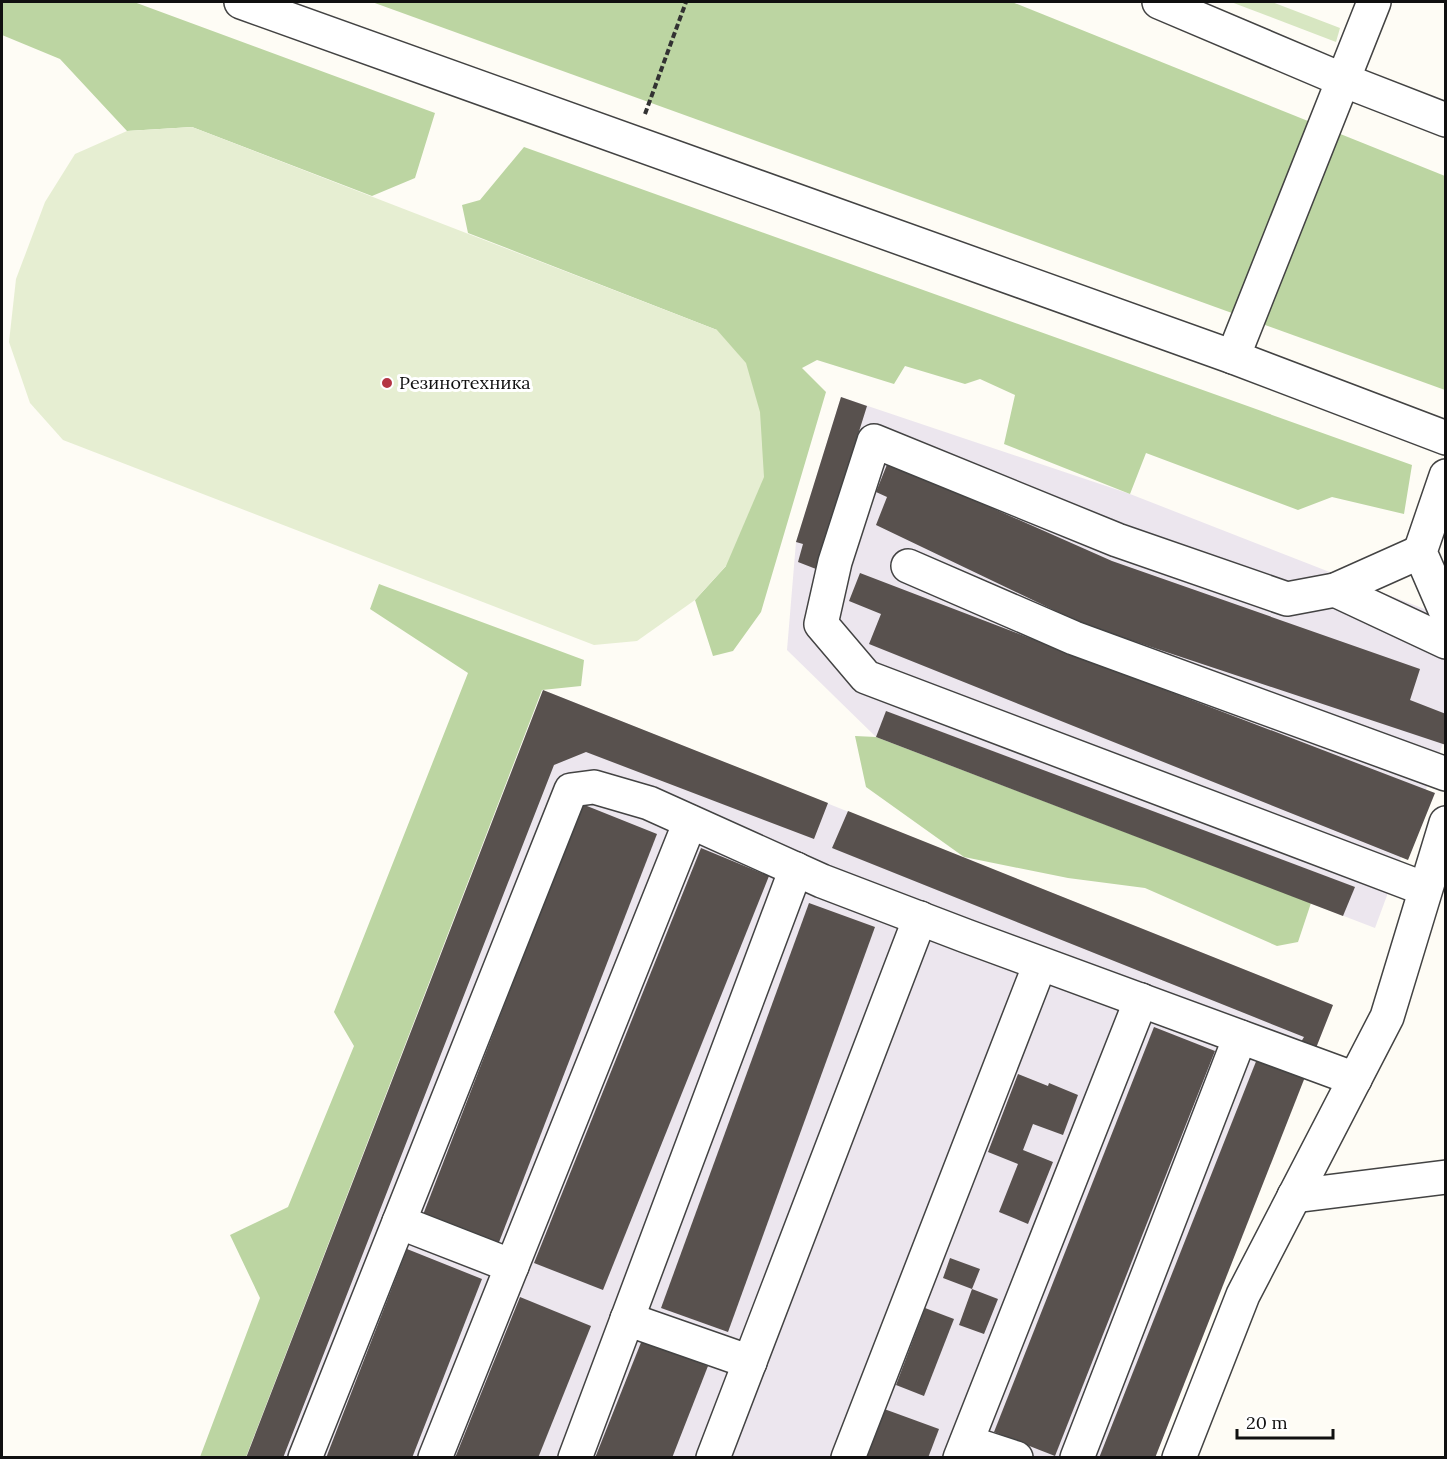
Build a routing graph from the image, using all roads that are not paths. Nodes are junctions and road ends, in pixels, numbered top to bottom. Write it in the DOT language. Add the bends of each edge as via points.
graph roads {
  1 [pos="241,2"];
  2 [pos="1159,2"];
  3 [pos="1374,2"];
  4 [pos="1343,80"];
  5 [pos="1446,120"];
  6 [pos="1233,357"];
  7 [pos="1446,438"];
  8 [pos="1446,476"];
  9 [pos="1420,552"];
  10 [pos="908,566"];
  11 [pos="1335,590"];
  12 [pos="1446,612"];
  13 [pos="1446,642"];
  14 [pos="1446,774"];
  15 [pos="690,822"];
  16 [pos="1446,823"];
  17 [pos="796,869"];
  18 [pos="1425,889"];
  19 [pos="920,918"];
  20 [pos="1041,964"];
  21 [pos="1141,1000"];
  22 [pos="1240,1037"];
  23 [pos="1355,1079"];
  24 [pos="1446,1177"];
  25 [pos="1294,1196"];
  26 [pos="399,1222"];
  27 [pos="512,1266"];
  28 [pos="627,1319"];
  29 [pos="750,1362"];
  30 [pos="964,1450"];
  31 [pos="305,1458"];
  32 [pos="435,1458"];
  33 [pos="575,1458"];
  34 [pos="713,1458"];
  35 [pos="848,1458"];
  36 [pos="1016,1458"];
  37 [pos="1077,1458"];
  38 [pos="1179,1458"];
  1 -- 6 [label="street"];
  2 -- 4 [label="street"];
  3 -- 4 [label="street"];
  4 -- 5 [label="street"];
  4 -- 6 [label="street"];
  6 -- 7 [label="street"];
  8 -- 9 [label="street"];
  9 -- 11 [label="street"];
  9 -- 12 [label="street"];
  10 -- 14 [label="street" via="1074,638"];
  11 -- 13 [label="street"];
  11 -- 18 [label="street" via="1287,599 1117,540 874,441 835,562 821,624 866,677"];
  15 -- 17 [label="street"];
  15 -- 26 [label="street" via="649,803 594,787 571,790"];
  15 -- 27 [label="street"];
  16 -- 18 [label="street"];
  17 -- 19 [label="street"];
  17 -- 28 [label="street"];
  18 -- 23 [label="street" via="1387,1017"];
  19 -- 20 [label="street"];
  19 -- 29 [label="street"];
  20 -- 21 [label="street"];
  20 -- 35 [label="street"];
  21 -- 22 [label="street"];
  21 -- 30 [label="street"];
  22 -- 23 [label="street"];
  22 -- 37 [label="street"];
  23 -- 25 [label="street"];
  24 -- 25 [label="street"];
  25 -- 38 [label="street" via="1244,1295"];
  26 -- 27 [label="street"];
  26 -- 31 [label="street"];
  27 -- 32 [label="street"];
  28 -- 29 [label="street"];
  28 -- 33 [label="street"];
  29 -- 34 [label="street"];
  30 -- 36 [label="street"];
}
